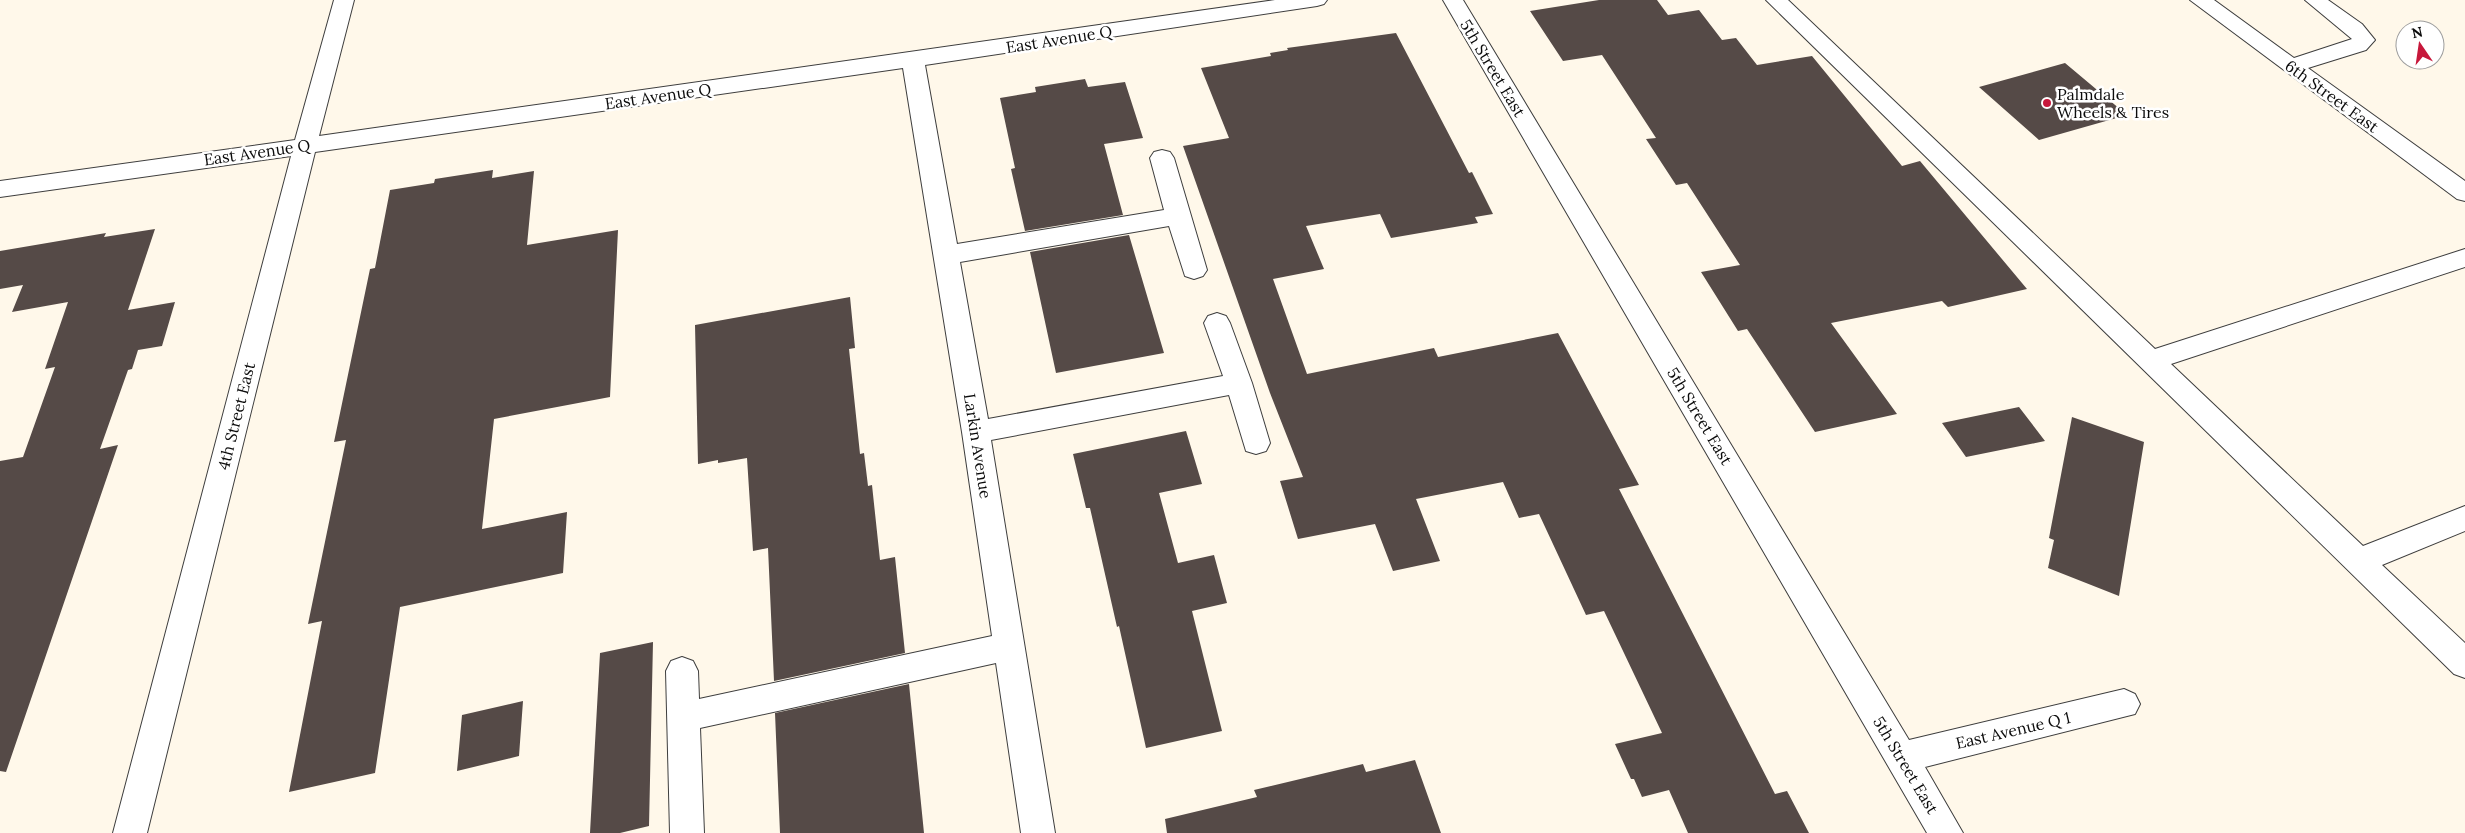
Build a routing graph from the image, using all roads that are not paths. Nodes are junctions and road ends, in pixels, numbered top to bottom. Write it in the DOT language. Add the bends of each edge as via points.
graph roads {
  1 [pos="344,0"];
  2 [pos="1317,0"];
  3 [pos="1453,0"];
  4 [pos="1776,0"];
  5 [pos="2200,0"];
  6 [pos="2315,0"];
  7 [pos="914,60"];
  8 [pos="2291,66"];
  9 [pos="305,145"];
  10 [pos="1162,158"];
  11 [pos="0,189"];
  12 [pos="2465,193"];
  13 [pos="1178,216"];
  14 [pos="946,255"];
  15 [pos="2465,258"];
  16 [pos="1194,270"];
  17 [pos="1217,323"];
  18 [pos="2151,360"];
  19 [pos="1239,383"];
  20 [pos="976,432"];
  21 [pos="1256,443"];
  22 [pos="2465,518"];
  23 [pos="2358,560"];
  24 [pos="1009,646"];
  25 [pos="2465,664"];
  26 [pos="682,671"];
  27 [pos="2124,704"];
  28 [pos="684,717"];
  29 [pos="1901,757"];
  30 [pos="130,833"];
  31 [pos="687,833"];
  32 [pos="1038,833"];
  33 [pos="1946,833"];
  1 -- 9 [label="street, 4th Street East"];
  2 -- 7 [label="street, East Avenue Q"];
  3 -- 29 [label="street, 5th Street East"];
  4 -- 18 [label="street"];
  5 -- 8 [label="street, 6th Street East"];
  6 -- 8 [label="street" via="2364,40 2358,45"];
  7 -- 9 [label="street, East Avenue Q"];
  7 -- 14 [label="street, Larkin Avenue"];
  8 -- 12 [label="street, 6th Street East"];
  9 -- 11 [label="street, East Avenue Q"];
  9 -- 30 [label="street, 4th Street East"];
  10 -- 13 [label="street"];
  13 -- 14 [label="street"];
  13 -- 16 [label="street"];
  14 -- 20 [label="street, Larkin Avenue"];
  15 -- 18 [label="street"];
  17 -- 19 [label="street"];
  18 -- 23 [label="street"];
  19 -- 20 [label="street"];
  19 -- 21 [label="street"];
  20 -- 24 [label="street, Larkin Avenue"];
  22 -- 23 [label="street"];
  23 -- 25 [label="street"];
  24 -- 28 [label="street"];
  24 -- 32 [label="street, Larkin Avenue"];
  26 -- 28 [label="street"];
  27 -- 29 [label="street, East Avenue Q 1"];
  28 -- 31 [label="street"];
  29 -- 33 [label="street, 5th Street East"];
}
